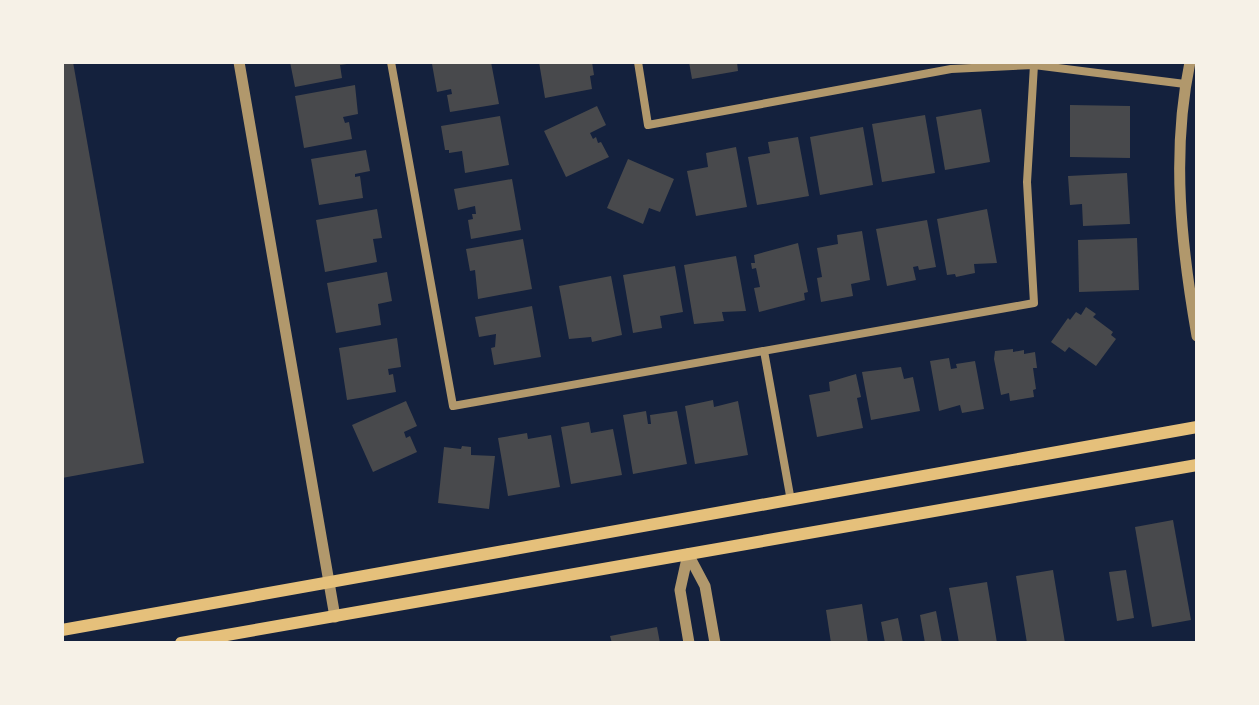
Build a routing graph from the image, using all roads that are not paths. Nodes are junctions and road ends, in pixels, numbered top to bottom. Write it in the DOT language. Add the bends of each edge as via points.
graph roads {
  1 [pos="239,62"];
  2 [pos="391,62"];
  3 [pos="638,62"];
  4 [pos="1190,62"];
  5 [pos="1034,65"];
  6 [pos="1185,84"];
  7 [pos="1197,336"];
  8 [pos="764,351"];
  9 [pos="1197,427"];
  10 [pos="1197,465"];
  11 [pos="791,501"];
  12 [pos="688,554"];
  13 [pos="329,581"];
  14 [pos="335,617"];
  15 [pos="62,630"];
  16 [pos="181,643"];
  17 [pos="689,643"];
  18 [pos="715,643"];
  1 -- 13 [label="street"];
  2 -- 8 [label="street" via="453,406"];
  3 -- 5 [label="street" via="648,125 951,69"];
  4 -- 6 [label="street"];
  5 -- 6 [label="street"];
  5 -- 8 [label="street" via="1027,182 1034,303"];
  6 -- 7 [label="street" via="1180,207"];
  8 -- 11 [label="street"];
  9 -- 11 [label="main road"];
  10 -- 12 [label="main road"];
  11 -- 13 [label="main road"];
  12 -- 14 [label="main road"];
  12 -- 17 [label="street" via="680,590"];
  12 -- 18 [label="street" via="705,586"];
  13 -- 14 [label="street"];
  13 -- 15 [label="main road"];
  14 -- 16 [label="main road"];
}
